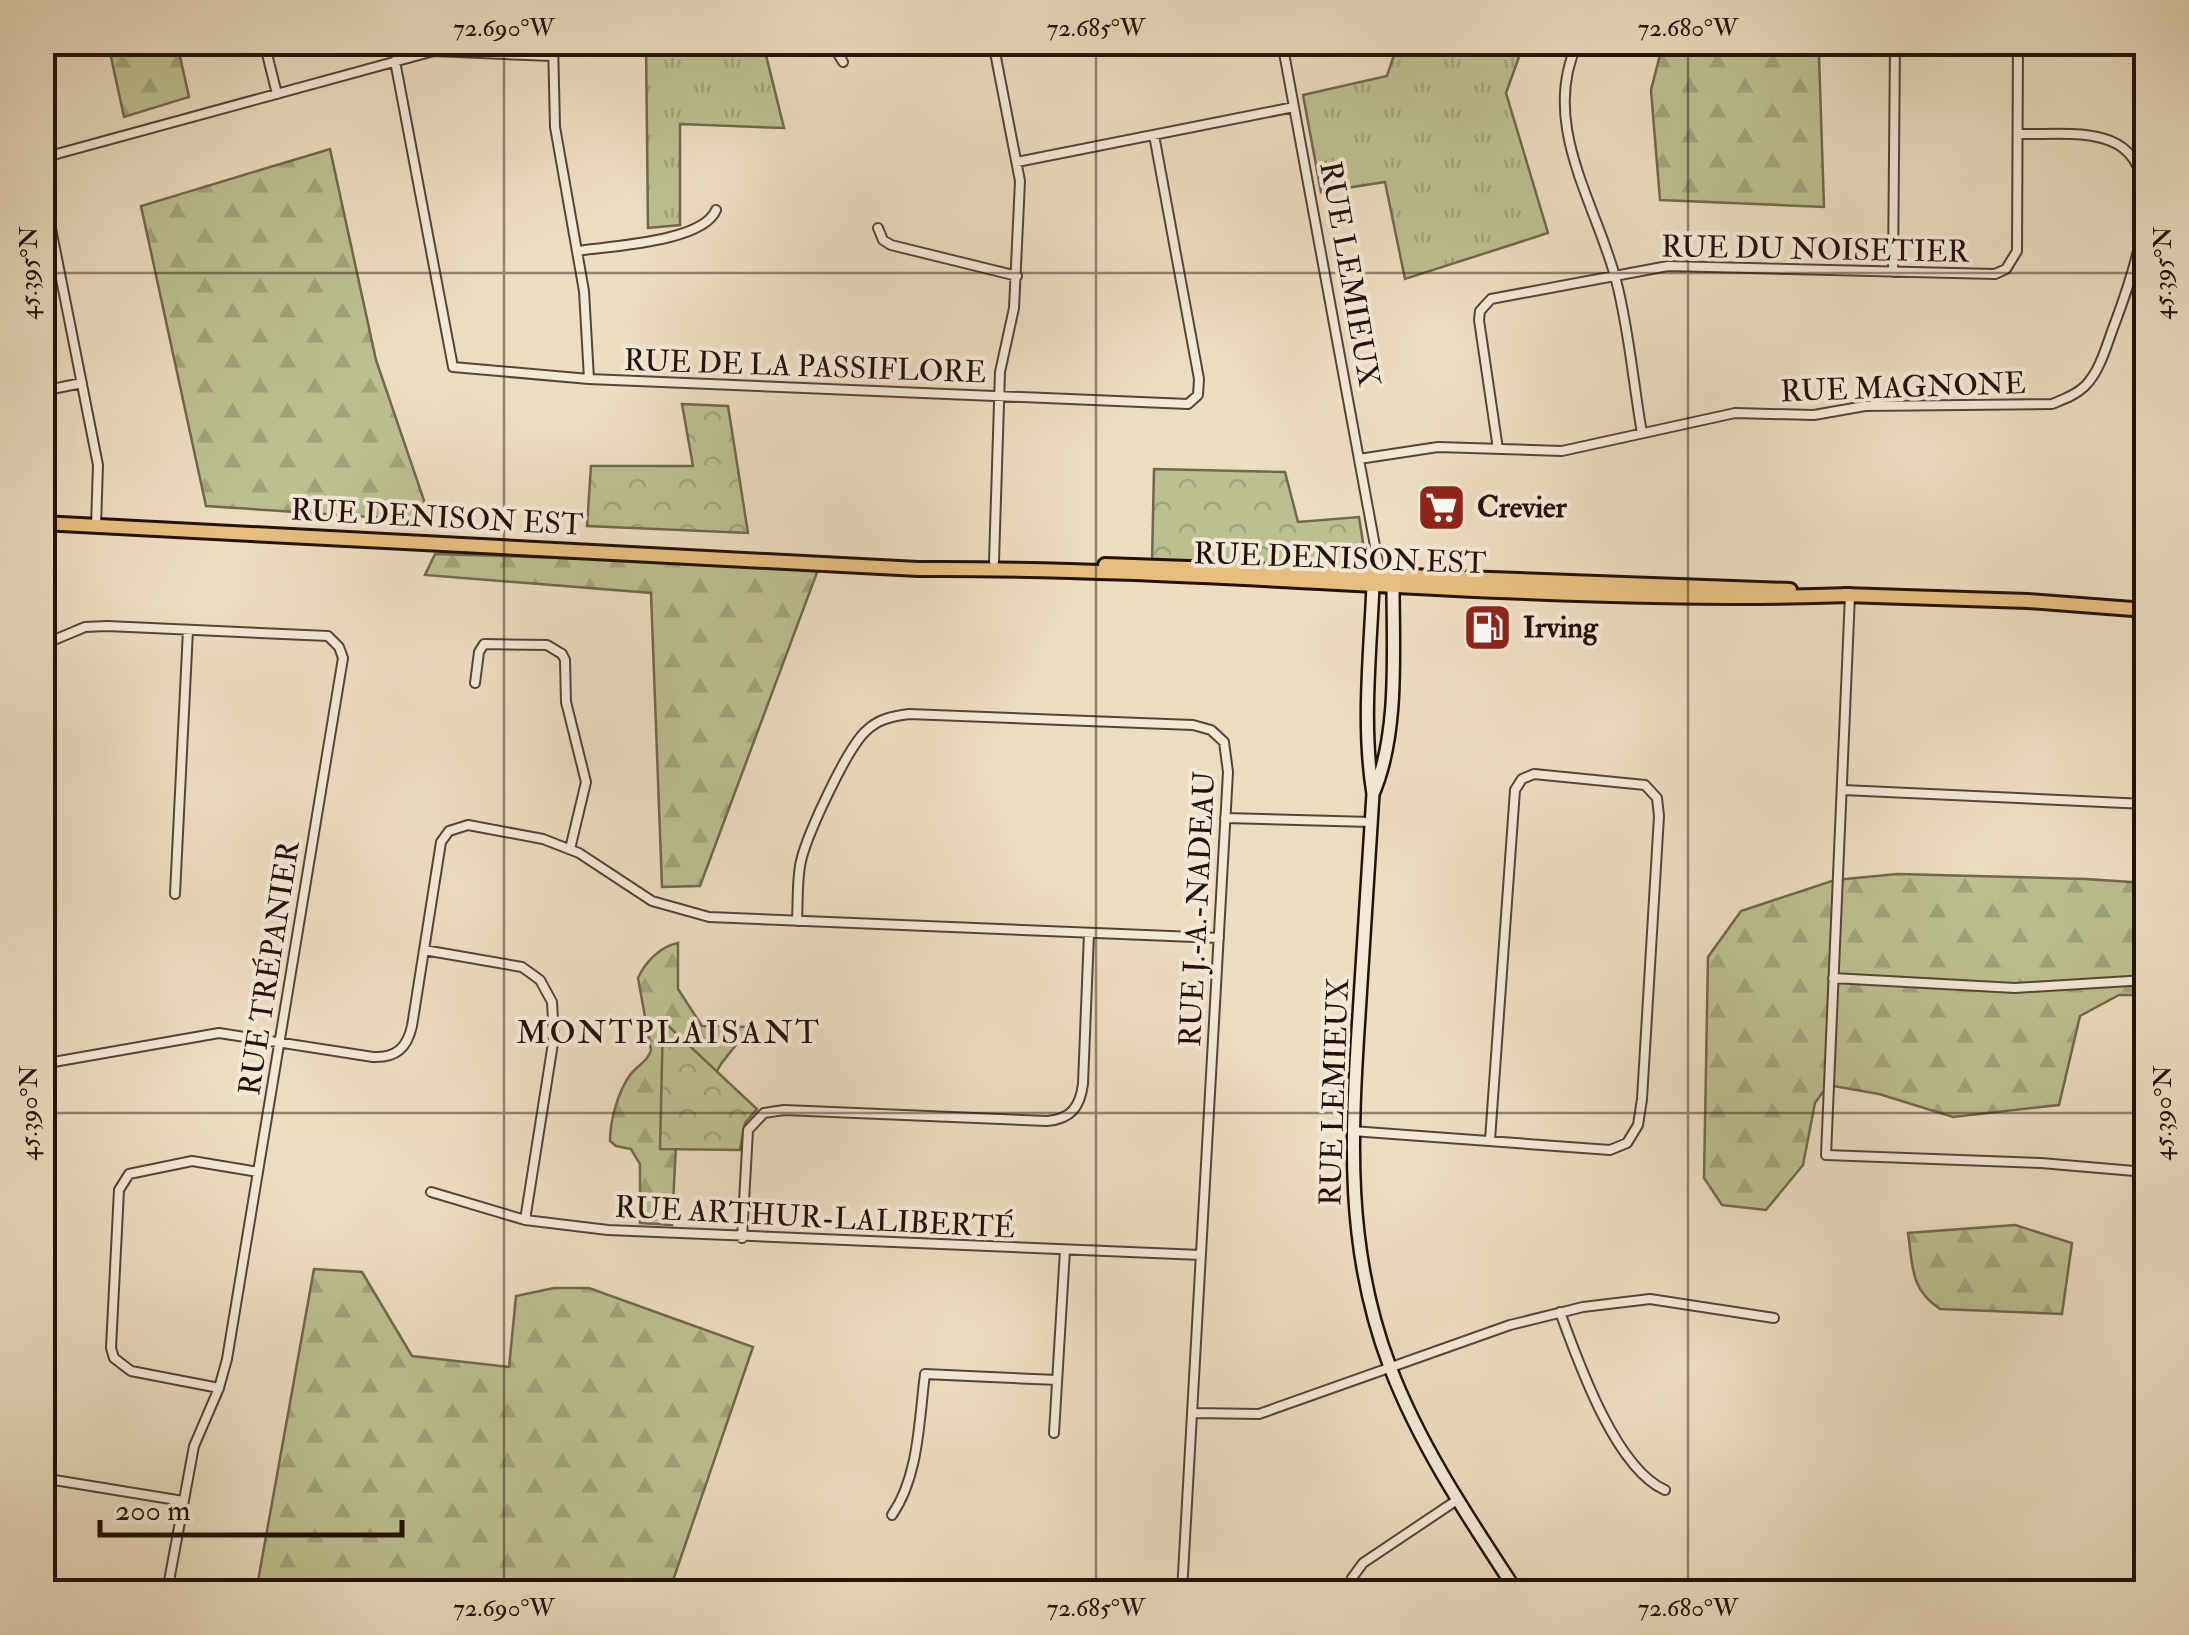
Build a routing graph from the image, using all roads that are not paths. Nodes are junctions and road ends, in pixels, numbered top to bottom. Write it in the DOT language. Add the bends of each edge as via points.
graph roads {
  1 [pos="264,42"];
  2 [pos="553,42"];
  3 [pos="831,42"];
  4 [pos="993,42"];
  5 [pos="1282,42"];
  6 [pos="1578,42"];
  7 [pos="1895,42"];
  8 [pos="2018,42"];
  9 [pos="552,56"];
  10 [pos="395,61"];
  11 [pos="843,62"];
  12 [pos="277,94"];
  13 [pos="1294,108"];
  14 [pos="2018,134"];
  15 [pos="1154,135"];
  16 [pos="42,158"];
  17 [pos="1017,162"];
  18 [pos="42,183"];
  19 [pos="716,210"];
  20 [pos="878,228"];
  21 [pos="577,251"];
  22 [pos="1893,272"];
  23 [pos="1614,275"];
  24 [pos="1016,276"];
  25 [pos="589,379"];
  26 [pos="82,383"];
  27 [pos="42,390"];
  28 [pos="999,397"];
  29 [pos="1642,433"];
  30 [pos="1498,449"];
  31 [pos="1359,459"];
  32 [pos="42,523"];
  33 [pos="96,526"];
  34 [pos="994,561"];
  35 [pos="828,562"];
  36 [pos="1376,580"];
  37 [pos="1393,586"];
  38 [pos="1850,595"];
  39 [pos="2146,610"];
  40 [pos="188,630"];
  41 [pos="42,645"];
  42 [pos="475,683"];
  43 [pos="1843,790"];
  44 [pos="1373,794"];
  45 [pos="2146,804"];
  46 [pos="1225,818"];
  47 [pos="1371,822"];
  48 [pos="570,849"];
  49 [pos="175,894"];
  50 [pos="797,922"];
  51 [pos="1089,933"];
  52 [pos="1219,938"];
  53 [pos="424,950"];
  54 [pos="1833,978"];
  55 [pos="2146,980"];
  56 [pos="280,1041"];
  57 [pos="42,1064"];
  58 [pos="1352,1131"];
  59 [pos="1490,1140"];
  60 [pos="258,1172"];
  61 [pos="2146,1172"];
  62 [pos="430,1192"];
  63 [pos="525,1220"];
  64 [pos="742,1238"];
  65 [pos="1065,1250"];
  66 [pos="1202,1255"];
  67 [pos="1560,1312"];
  68 [pos="1774,1318"];
  69 [pos="1390,1367"];
  70 [pos="1057,1380"];
  71 [pos="219,1388"];
  72 [pos="1193,1412"];
  73 [pos="1054,1432"];
  74 [pos="42,1478"];
  75 [pos="1665,1490"];
  76 [pos="1457,1500"];
  77 [pos="184,1502"];
  78 [pos="892,1516"];
  79 [pos="167,1592"];
  80 [pos="1182,1592"];
  81 [pos="1350,1592"];
  82 [pos="1517,1592"];
  1 -- 12 [label="street"];
  2 -- 9 [label="street"];
  3 -- 11 [label="street"];
  4 -- 17 [label="street"];
  5 -- 13 [label="street, RUE LEMIEUX"];
  6 -- 23 [label="street" via="1566,85 1566,129"];
  7 -- 22 [label="street"];
  8 -- 14 [label="street, RUE DU NOISETIER"];
  9 -- 10 [label="street" via="443,50"];
  9 -- 21 [label="street" via="555,127"];
  10 -- 12 [label="street"];
  10 -- 25 [label="street, RUE DE LA PASSIFLORE" via="453,367"];
  12 -- 16 [label="street"];
  13 -- 15 [label="street"];
  13 -- 31 [label="street, RUE LEMIEUX"];
  14 -- 22 [label="street, RUE DU NOISETIER" via="2014,261 1995,274"];
  14 -- 29 [label="street, RUE MAGNONE" via="2098,136 2119,144 2142,176 2138,259 2087,384 2052,404 1736,414"];
  15 -- 17 [label="street"];
  15 -- 28 [label="street, RUE DE LA PASSIFLORE" via="1198,396 1188,404"];
  17 -- 24 [label="street"];
  18 -- 26 [label="street"];
  19 -- 21 [label="street" via="710,223 686,234"];
  20 -- 24 [label="street" via="883,240 902,248"];
  21 -- 25 [label="street"];
  22 -- 23 [label="street, RUE DU NOISETIER" via="1668,266"];
  23 -- 29 [label="street"];
  23 -- 30 [label="street, RUE DU NOISETIER" via="1484,304 1479,320"];
  24 -- 28 [label="street"];
  25 -- 28 [label="street, RUE DE LA PASSIFLORE"];
  26 -- 27 [label="street"];
  26 -- 33 [label="street" via="98,465"];
  28 -- 34 [label="street"];
  29 -- 30 [label="street, RUE MAGNONE" via="1562,450"];
  30 -- 31 [label="street, RUE MAGNONE" via="1438,446"];
  31 -- 36 [label="street, RUE LEMIEUX"];
  32 -- 33 [label="main road, RUE DENISON EST"];
  33 -- 35 [label="main road, RUE DENISON EST"];
  34 -- 35 [label="main road, RUE DENISON EST"];
  34 -- 36 [label="main road, RUE DENISON EST"];
  35 -- 36 [label="main road, RUE DENISON EST"];
  36 -- 37 [label="main road, RUE DENISON EST"];
  36 -- 38 [label="main road, RUE DENISON EST"];
  36 -- 44 [label="street, RUE LEMIEUX" via="1368,711"];
  37 -- 38 [label="main road, RUE DENISON EST"];
  37 -- 44 [label="street, RUE LEMIEUX" via="1393,677 1383,772"];
  38 -- 39 [label="main road, RUE DENISON EST"];
  38 -- 43 [label="street"];
  40 -- 41 [label="street, RUE TRÉPANIER" via="95,626"];
  40 -- 49 [label="street"];
  40 -- 56 [label="street, RUE TRÉPANIER" via="328,636 342,653"];
  42 -- 48 [label="street" via="484,644 541,644 562,654 586,782"];
  43 -- 45 [label="street"];
  43 -- 54 [label="street"];
  44 -- 47 [label="street, RUE LEMIEUX"];
  46 -- 47 [label="street"];
  46 -- 50 [label="street, RUE J.-A.-NADEAU" via="1227,750 1203,727 891,716 852,748 814,830 799,868"];
  46 -- 52 [label="street, RUE J.-A.-NADEAU"];
  47 -- 58 [label="street, RUE LEMIEUX"];
  48 -- 50 [label="street" via="666,906 722,918"];
  48 -- 53 [label="street" via="468,825 448,831"];
  50 -- 51 [label="street"];
  51 -- 52 [label="street"];
  51 -- 64 [label="street" via="1083,1084 1073,1112 1047,1121 764,1113 748,1130"];
  52 -- 66 [label="street, RUE J.-A.-NADEAU"];
  53 -- 56 [label="street" via="412,1026 401,1050 384,1057"];
  53 -- 63 [label="street" via="522,967 540,980 552,1002 554,1037"];
  54 -- 55 [label="street" via="2015,988"];
  54 -- 61 [label="street" via="1826,1156"];
  56 -- 57 [label="street" via="211,1034"];
  56 -- 60 [label="street, RUE TRÉPANIER"];
  58 -- 59 [label="street"];
  58 -- 69 [label="street, RUE LEMIEUX" via="1361,1266"];
  59 -- 59 [label="street" via="1610,1150 1633,1136 1642,1098 1659,816 1645,786 1534,774 1515,790"];
  60 -- 71 [label="street, RUE TRÉPANIER"];
  60 -- 71 [label="street" via="192,1161 129,1174 119,1190 114,1358 131,1370"];
  62 -- 63 [label="street, RUE ARTHUR-LALIBERTÉ"];
  63 -- 64 [label="street, RUE ARTHUR-LALIBERTÉ"];
  64 -- 65 [label="street, RUE ARTHUR-LALIBERTÉ"];
  65 -- 66 [label="street, RUE ARTHUR-LALIBERTÉ"];
  65 -- 70 [label="street"];
  66 -- 72 [label="street, RUE J.-A.-NADEAU"];
  67 -- 68 [label="street" via="1650,1299"];
  67 -- 69 [label="street"];
  67 -- 75 [label="street" via="1597,1406 1639,1469"];
  69 -- 72 [label="street" via="1259,1414"];
  69 -- 76 [label="street, RUE LEMIEUX"];
  70 -- 73 [label="street"];
  70 -- 78 [label="street" via="925,1374 909,1479"];
  71 -- 77 [label="street, RUE TRÉPANIER" via="194,1446"];
  72 -- 80 [label="street, RUE J.-A.-NADEAU"];
  74 -- 77 [label="street"];
  76 -- 81 [label="street" via="1363,1562"];
  76 -- 82 [label="street, RUE LEMIEUX"];
  77 -- 79 [label="street, RUE TRÉPANIER"];
}
